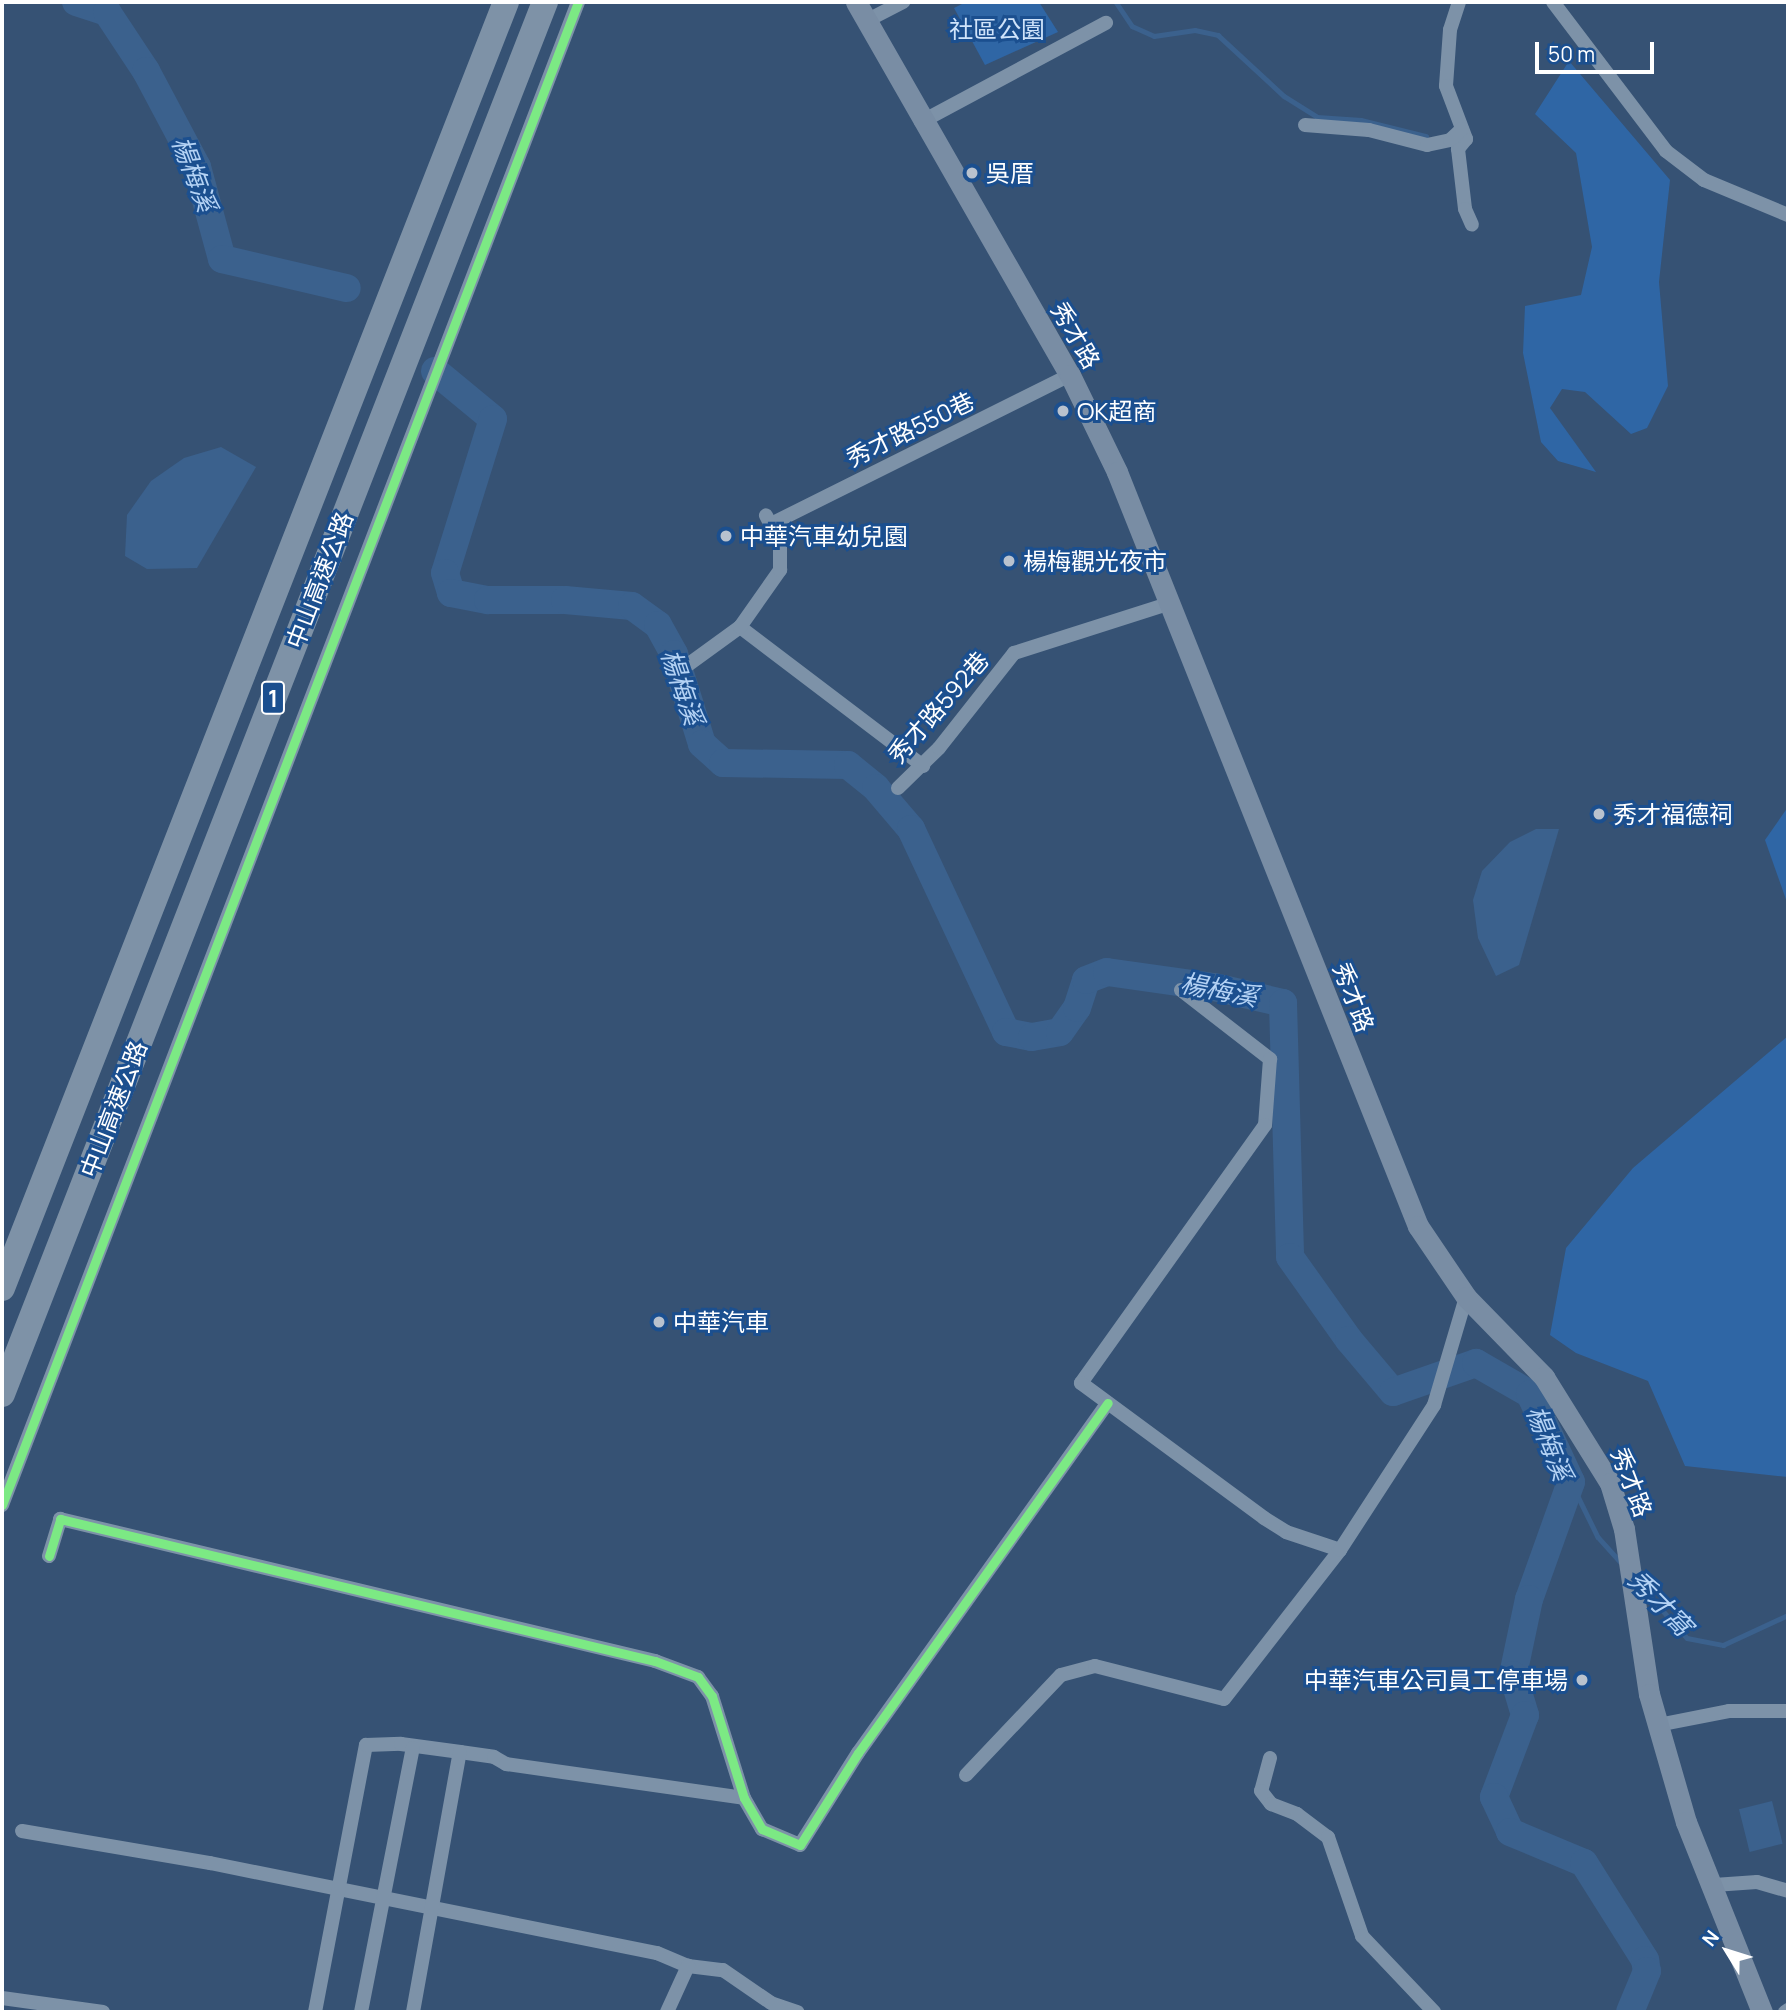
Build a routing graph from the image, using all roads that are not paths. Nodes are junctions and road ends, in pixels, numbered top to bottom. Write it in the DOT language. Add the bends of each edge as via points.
graph roads {
  1 [pos="506,2"];
  2 [pos="545,2"];
  3 [pos="578,2"];
  4 [pos="856,2"];
  5 [pos="903,2"];
  6 [pos="1459,2"];
  7 [pos="1553,2"];
  8 [pos="866,21"];
  9 [pos="1106,23"];
  10 [pos="921,122"];
  11 [pos="1305,125"];
  12 [pos="1462,129"];
  13 [pos="1788,215"];
  14 [pos="1472,225"];
  15 [pos="1070,375"];
  16 [pos="1171,603"];
  17 [pos="740,626"];
  18 [pos="678,671"];
  19 [pos="923,766"];
  20 [pos="898,788"];
  21 [pos="1181,990"];
  22 [pos="2,1288"];
  23 [pos="1466,1297"];
  24 [pos="2,1394"];
  25 [pos="1108,1403"];
  26 [pos="2,1505"];
  27 [pos="1340,1550"];
  28 [pos="49,1556"];
  29 [pos="1788,1711"];
  30 [pos="1658,1725"];
  31 [pos="413,1748"];
  32 [pos="460,1752"];
  33 [pos="1270,1758"];
  34 [pos="966,1775"];
  35 [pos="744,1798"];
  36 [pos="22,1831"];
  37 [pos="1714,1885"];
  38 [pos="335,1891"];
  39 [pos="1788,1891"];
  40 [pos="381,1899"];
  41 [pos="432,1907"];
  42 [pos="688,1966"];
  43 [pos="2,1998"];
  44 [pos="103,2012"];
  45 [pos="315,2012"];
  46 [pos="361,2012"];
  47 [pos="413,2012"];
  48 [pos="667,2012"];
  49 [pos="797,2012"];
  50 [pos="1434,2012"];
  51 [pos="1762,2012"];
  1 -- 22 [label="highway, 中山高速公路 / 1"];
  2 -- 24 [label="highway, 中山高速公路 / 1"];
  3 -- 26 [label="street"];
  4 -- 8 [label="main road, 秀才路"];
  5 -- 8 [label="street"];
  6 -- 12 [label="street" via="1450,30 1446,86"];
  7 -- 13 [label="street" via="1666,151 1704,180"];
  8 -- 10 [label="main road, 秀才路"];
  9 -- 10 [label="street"];
  10 -- 15 [label="main road, 秀才路"];
  11 -- 12 [label="street" via="1369,130 1427,145 1450,140"];
  12 -- 14 [label="street" via="1466,139 1458,149 1465,209"];
  15 -- 16 [label="main road, 秀才路" via="1117,472"];
  15 -- 17 [label="street, 秀才路550巷" via="768,519 780,542 780,570"];
  16 -- 19 [label="street, 秀才路592巷" via="1014,653"];
  16 -- 23 [label="main road, 秀才路" via="1395,1174 1418,1226"];
  17 -- 18 [label="street"];
  17 -- 19 [label="street"];
  19 -- 20 [label="street, 秀才路592巷"];
  21 -- 25 [label="street" via="1270,1059 1265,1125 1081,1383"];
  23 -- 27 [label="street" via="1434,1405"];
  23 -- 30 [label="main road, 秀才路" via="1544,1377 1610,1483 1624,1530"];
  25 -- 27 [label="street" via="1286,1532"];
  25 -- 35 [label="street" via="858,1752 800,1845 762,1829"];
  27 -- 34 [label="street" via="1224,1699 1095,1666 1061,1675"];
  28 -- 35 [label="street" via="60,1519 655,1661 698,1677 712,1696"];
  29 -- 30 [label="street" via="1729,1711"];
  30 -- 37 [label="main road, 秀才路" via="1686,1822"];
  31 -- 32 [label="street"];
  31 -- 38 [label="street" via="366,1745"];
  31 -- 40 [label="street"];
  32 -- 35 [label="street" via="494,1757 506,1764"];
  32 -- 41 [label="street"];
  33 -- 50 [label="street" via="1261,1791 1271,1804 1297,1814 1328,1837 1362,1936"];
  36 -- 38 [label="street" via="210,1863"];
  37 -- 39 [label="street" via="1757,1882 1777,1884"];
  37 -- 51 [label="main road, 秀才路"];
  38 -- 40 [label="street"];
  38 -- 45 [label="street"];
  40 -- 41 [label="street"];
  40 -- 46 [label="street"];
  41 -- 42 [label="street" via="657,1953"];
  41 -- 47 [label="street"];
  42 -- 48 [label="street"];
  42 -- 49 [label="street" via="723,1970 771,2003"];
  43 -- 44 [label="street"];
}
